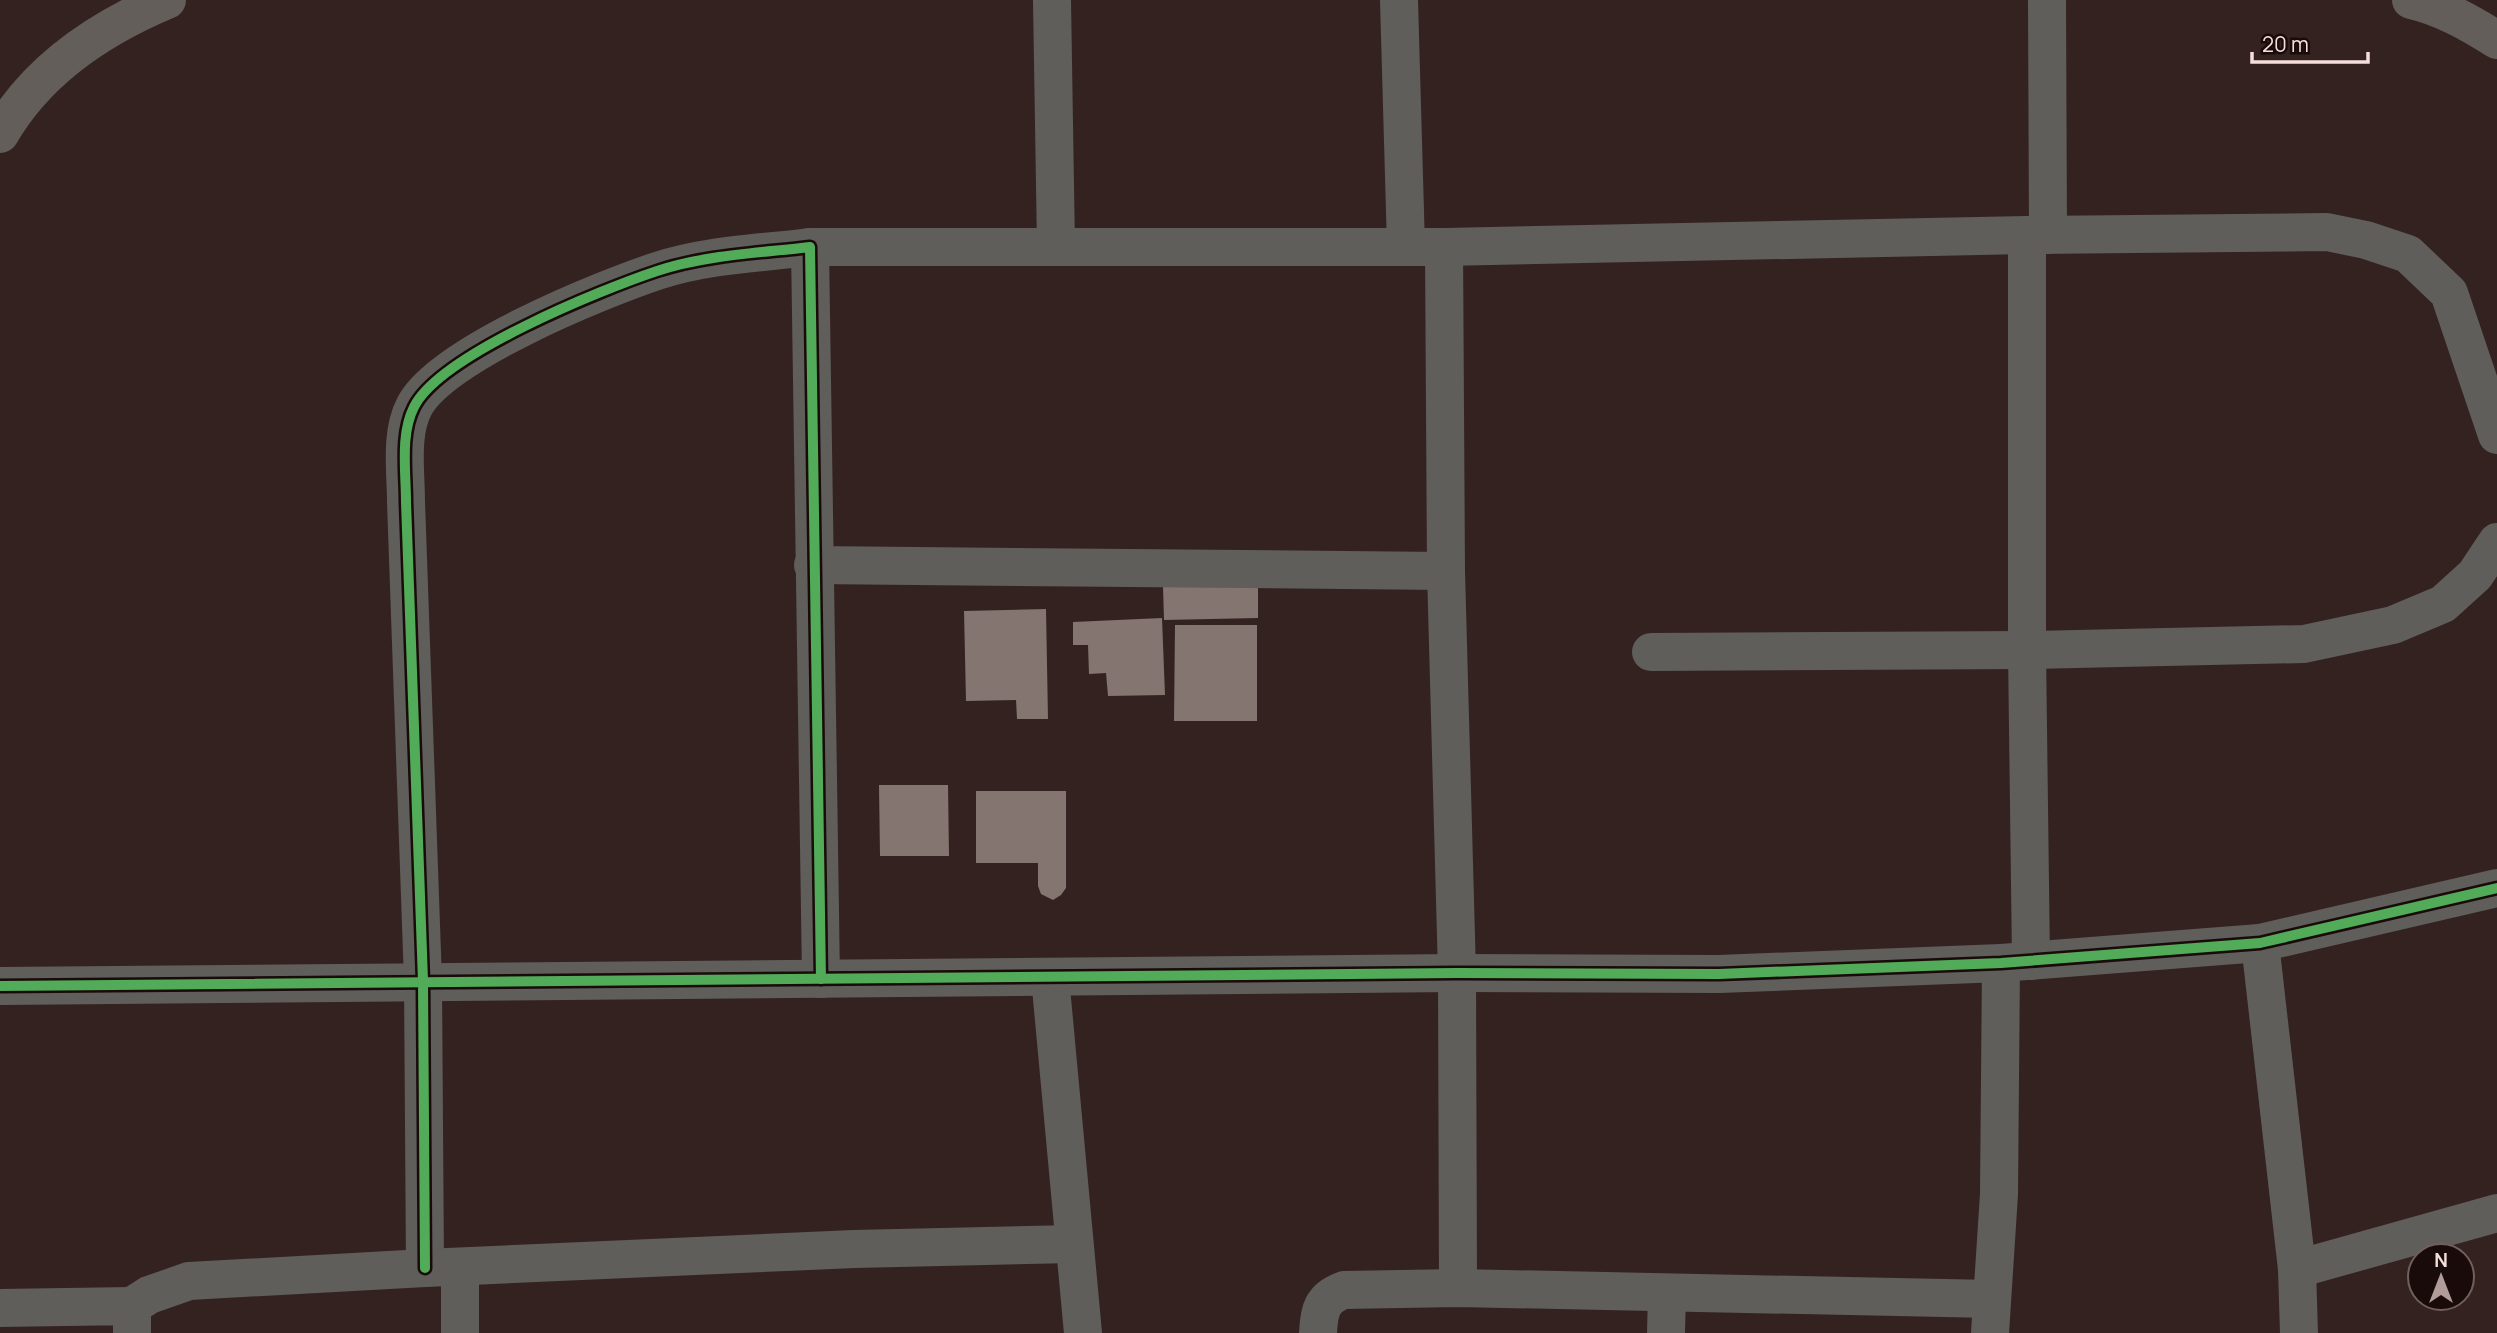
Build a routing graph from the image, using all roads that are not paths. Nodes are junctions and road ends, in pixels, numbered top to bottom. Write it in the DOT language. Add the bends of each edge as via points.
graph roads {
  1 [pos="167,0"];
  2 [pos="1052,0"];
  3 [pos="1399,0"];
  4 [pos="2047,0"];
  5 [pos="2411,0"];
  6 [pos="2485,0"];
  7 [pos="2497,27"];
  8 [pos="2497,40"];
  9 [pos="0,134"];
  10 [pos="2038,235"];
  11 [pos="810,247"];
  12 [pos="1056,247"];
  13 [pos="1406,247"];
  14 [pos="1444,247"];
  15 [pos="2497,435"];
  16 [pos="2497,542"];
  17 [pos="813,565"];
  18 [pos="1446,571"];
  19 [pos="2027,650"];
  20 [pos="1651,652"];
  21 [pos="2497,888"];
  22 [pos="2260,943"];
  23 [pos="2016,962"];
  24 [pos="1457,973"];
  25 [pos="1050,977"];
  26 [pos="821,979"];
  27 [pos="423,981"];
  28 [pos="0,986"];
  29 [pos="2497,1213"];
  30 [pos="1073,1244"];
  31 [pos="442,1268"];
  32 [pos="2297,1269"];
  33 [pos="1458,1288"];
  34 [pos="1667,1293"];
  35 [pos="0,1308"];
  36 [pos="1991,1316"];
  37 [pos="132,1320"];
  38 [pos="460,1333"];
  39 [pos="1083,1333"];
  40 [pos="1318,1333"];
  41 [pos="1666,1333"];
  42 [pos="2298,1333"];
  1 -- 9 [label="main road" via="124,18 42,77"];
  2 -- 12 [label="street"];
  3 -- 13 [label="street"];
  4 -- 10 [label="street"];
  5 -- 8 [label="main road" via="2429,4"];
  6 -- 7 [label="main road"];
  10 -- 14 [label="street"];
  10 -- 15 [label="street" via="2327,232 2408,254 2449,293"];
  10 -- 19 [label="street"];
  11 -- 12 [label="street"];
  11 -- 17 [label="street"];
  11 -- 27 [label="street" via="659,270 554,312 452,367 414,406 406,428 406,502"];
  12 -- 13 [label="street"];
  13 -- 14 [label="street"];
  14 -- 18 [label="street"];
  16 -- 19 [label="street" via="2475,575 2444,604 2393,625 2304,644"];
  17 -- 18 [label="street"];
  17 -- 26 [label="street"];
  18 -- 24 [label="street"];
  19 -- 20 [label="street"];
  19 -- 23 [label="street"];
  21 -- 22 [label="street"];
  22 -- 23 [label="street"];
  22 -- 32 [label="street"];
  23 -- 24 [label="street" via="1718,974"];
  23 -- 36 [label="street"];
  24 -- 25 [label="street"];
  24 -- 33 [label="street"];
  25 -- 26 [label="street"];
  25 -- 30 [label="street"];
  26 -- 27 [label="street"];
  27 -- 28 [label="street"];
  27 -- 31 [label="street"];
  29 -- 32 [label="street"];
  30 -- 31 [label="street"];
  30 -- 39 [label="street"];
  31 -- 37 [label="street" via="189,1281 166,1288"];
  31 -- 38 [label="street"];
  32 -- 42 [label="street"];
  33 -- 34 [label="street"];
  33 -- 40 [label="street" via="1344,1290 1331,1295 1321,1308"];
  34 -- 36 [label="street"];
  34 -- 41 [label="street"];
  35 -- 37 [label="street"];
}
